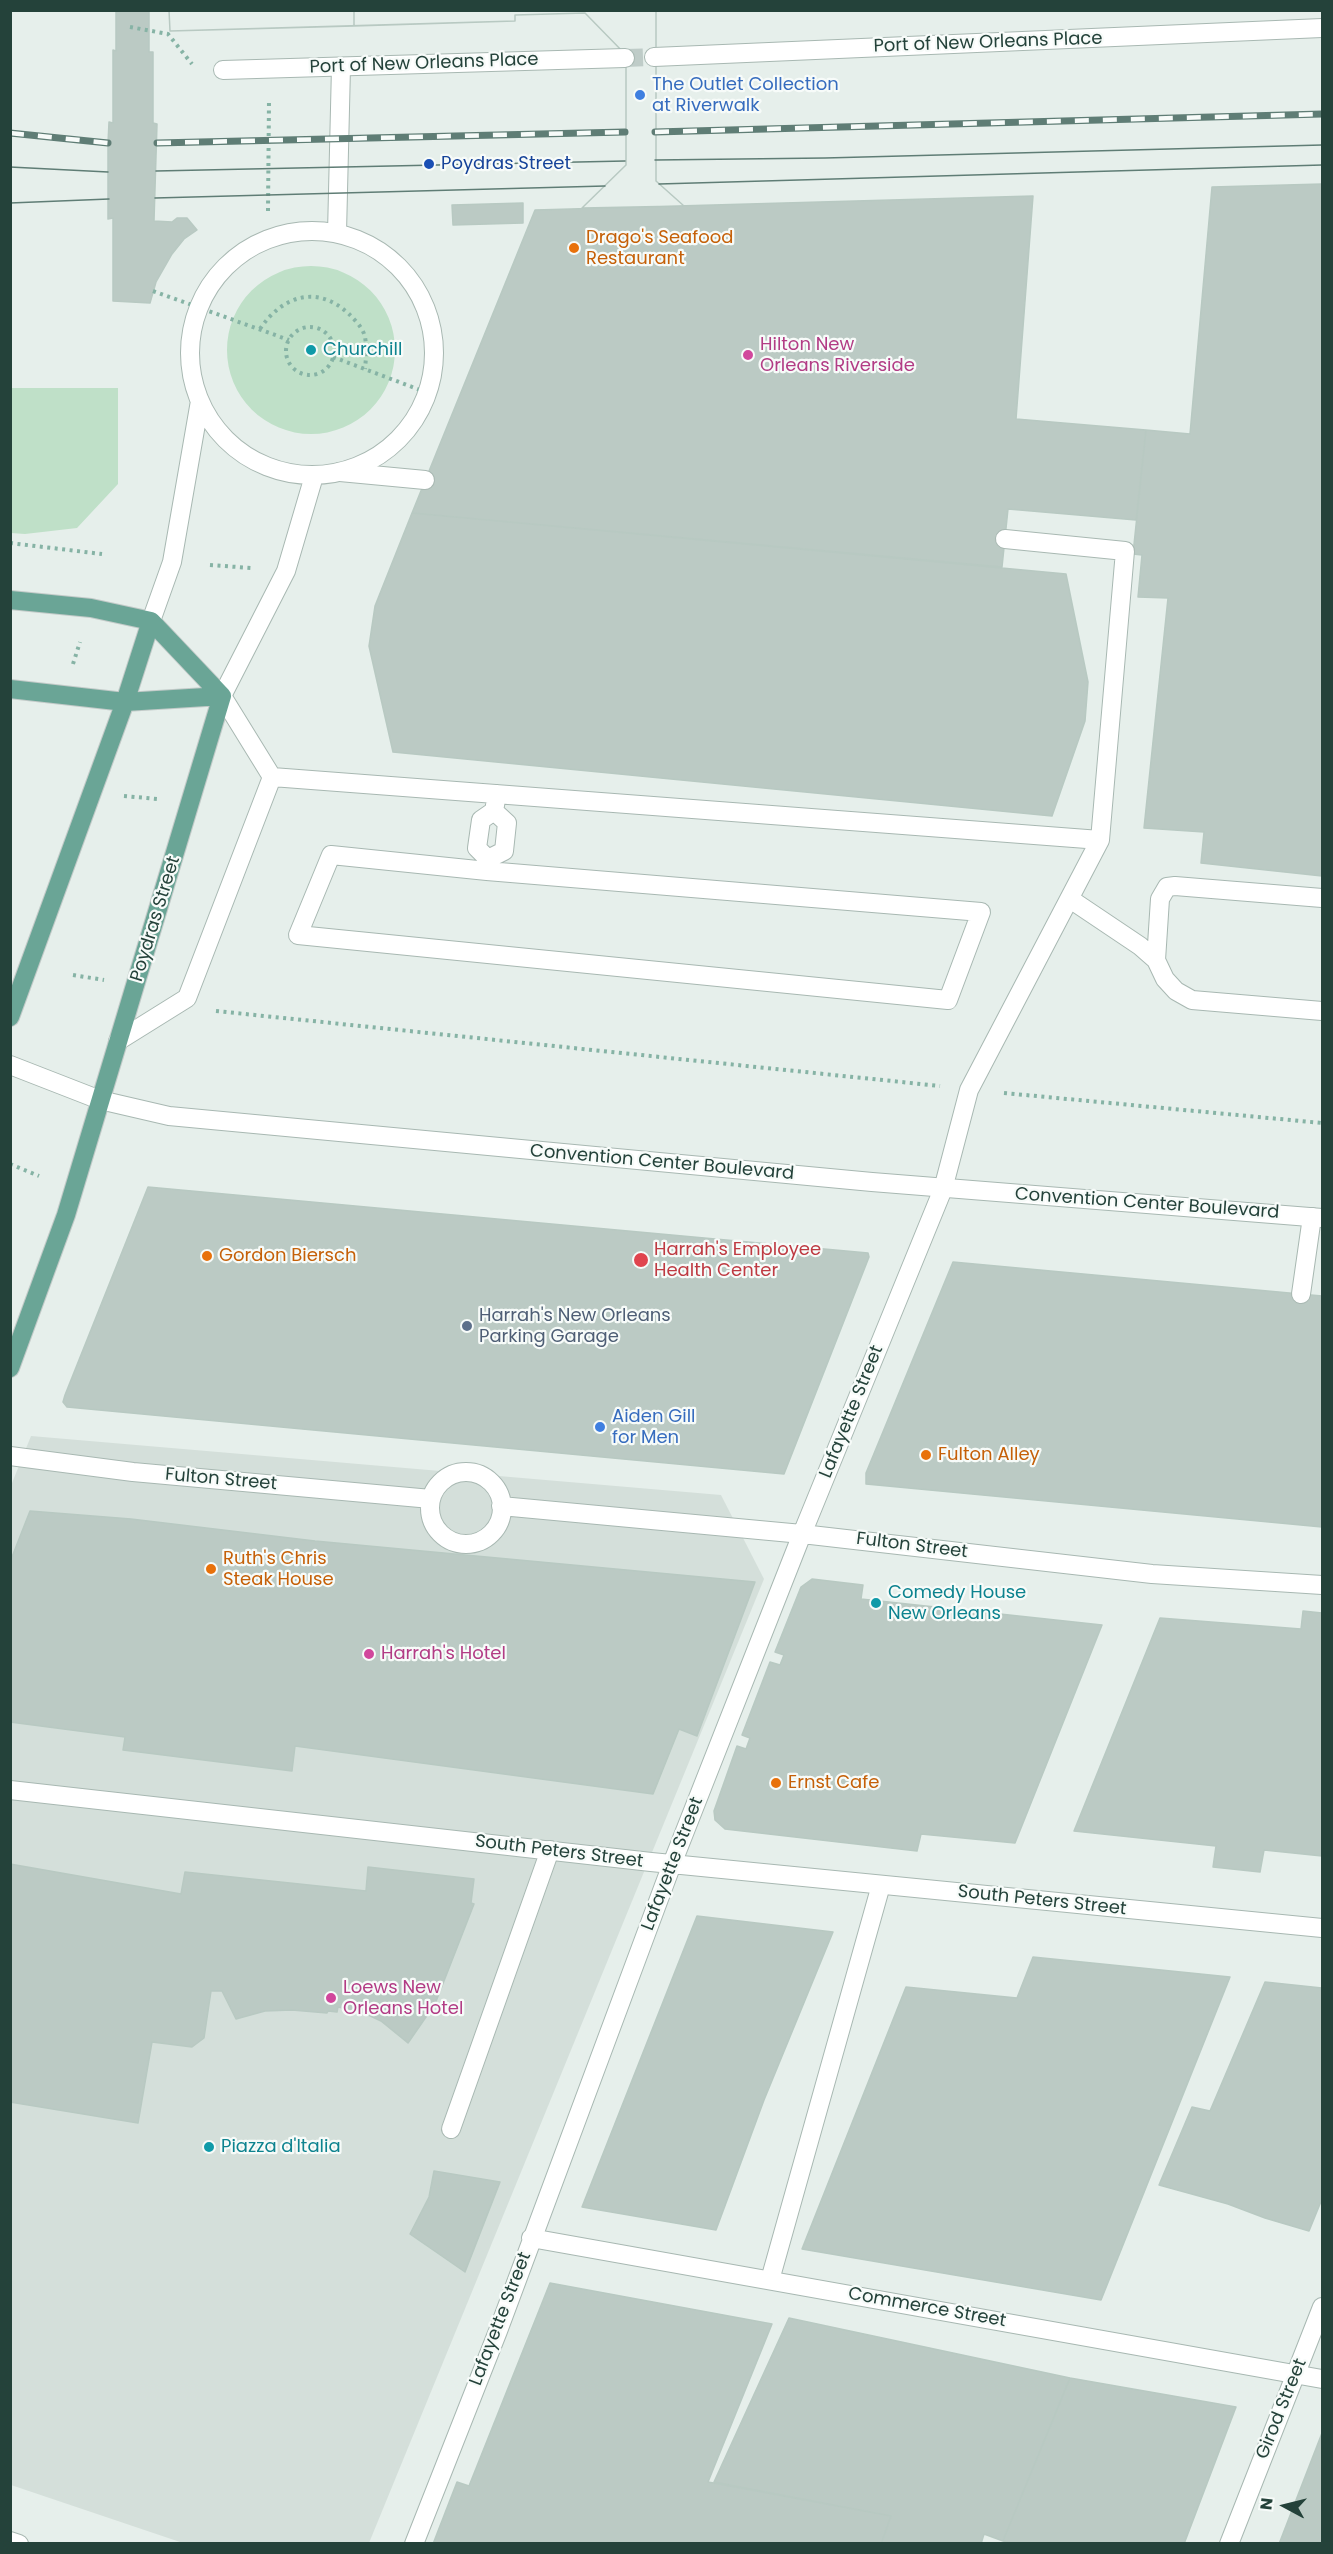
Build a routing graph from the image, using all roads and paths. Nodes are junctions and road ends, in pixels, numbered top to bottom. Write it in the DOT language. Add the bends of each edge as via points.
graph roads {
  1 [pos="1323,28"];
  2 [pos="654,57"];
  3 [pos="625,58"];
  4 [pos="341,67"];
  5 [pos="224,70"];
  6 [pos="337,233"];
  7 [pos="153,291"];
  8 [pos="199,306"];
  9 [pos="260,329"];
  10 [pos="289,340"];
  11 [pos="333,357"];
  12 [pos="365,369"];
  13 [pos="428,393"];
  14 [pos="200,401"];
  15 [pos="340,472"];
  16 [pos="314,476"];
  17 [pos="425,480"];
  18 [pos="1005,539"];
  19 [pos="10,543"];
  20 [pos="102,554"];
  21 [pos="210,565"];
  22 [pos="253,568"];
  23 [pos="10,600"];
  24 [pos="151,621"];
  25 [pos="80,642"];
  26 [pos="73,665"];
  27 [pos="10,688"];
  28 [pos="222,696"];
  29 [pos="125,702"];
  30 [pos="272,777"];
  31 [pos="123,796"];
  32 [pos="159,799"];
  33 [pos="495,802"];
  34 [pos="1100,840"];
  35 [pos="487,865"];
  36 [pos="1323,898"];
  37 [pos="1071,899"];
  38 [pos="1156,960"];
  39 [pos="73,975"];
  40 [pos="105,980"];
  41 [pos="207,1010"];
  42 [pos="1323,1011"];
  43 [pos="10,1017"];
  44 [pos="118,1041"];
  45 [pos="10,1065"];
  46 [pos="969,1090"];
  47 [pos="100,1100"];
  48 [pos="1323,1123"];
  49 [pos="10,1164"];
  50 [pos="39,1176"];
  51 [pos="943,1189"];
  52 [pos="1317,1217"];
  53 [pos="1301,1294"];
  54 [pos="10,1368"];
  55 [pos="10,1456"];
  56 [pos="431,1499"];
  57 [pos="501,1506"];
  58 [pos="802,1534"];
  59 [pos="1323,1585"];
  60 [pos="10,1790"];
  61 [pos="550,1850"];
  62 [pos="672,1864"];
  63 [pos="882,1885"];
  64 [pos="1323,1928"];
  65 [pos="451,2129"];
  66 [pos="531,2238"];
  67 [pos="770,2280"];
  68 [pos="1323,2307"];
  69 [pos="1295,2374"];
  70 [pos="1323,2379"];
  71 [pos="10,2541"];
  72 [pos="19,2544"];
  73 [pos="414,2544"];
  74 [pos="1229,2544"];
  1 -- 2 [label="street, Port of New Orleans Place"];
  3 -- 4 [label="street, Port of New Orleans Place"];
  4 -- 5 [label="street, Port of New Orleans Place"];
  4 -- 6 [label="street"];
  6 -- 8 [label="street" via="303,230 271,237 241,253 216,277"];
  6 -- 13 [label="street" via="370,245 398,265 418,292 431,324 434,359"];
  7 -- 8 [label="path"];
  8 -- 9 [label="path"];
  8 -- 14 [label="street" via="191,337 192,369"];
  9 -- 10 [label="path"];
  9 -- 12 [label="path" via="283,303 302,297 338,304 364,334"];
  10 -- 11 [label="path" via="301,328 322,329 332,341"];
  10 -- 11 [label="path" via="286,353 300,373 324,371"];
  11 -- 12 [label="path"];
  12 -- 13 [label="path"];
  13 -- 15 [label="street" via="414,420 394,444 369,461"];
  14 -- 16 [label="street" via="219,431 245,456 278,471"];
  14 -- 24 [label="street" via="172,562"];
  15 -- 16 [label="street"];
  15 -- 17 [label="street"];
  16 -- 28 [label="street, Poydras Street" via="286,571"];
  18 -- 34 [label="street" via="1125,551"];
  19 -- 20 [label="path"];
  21 -- 22 [label="path"];
  23 -- 24 [label="main road" via="91,608"];
  24 -- 28 [label="main road"];
  24 -- 29 [label="main road"];
  25 -- 26 [label="path"];
  27 -- 29 [label="main road"];
  28 -- 29 [label="main road"];
  28 -- 30 [label="street"];
  28 -- 44 [label="main road, Poydras Street"];
  29 -- 43 [label="main road"];
  30 -- 33 [label="street"];
  30 -- 44 [label="street" via="187,998"];
  31 -- 32 [label="path"];
  33 -- 34 [label="street"];
  33 -- 35 [label="street" via="481,820 477,848"];
  33 -- 35 [label="street" via="507,824 504,851"];
  34 -- 37 [label="street, Lafayette Street"];
  35 -- 35 [label="street" via="332,855 298,934 948,1000 981,912"];
  36 -- 38 [label="street" via="1167,887 1160,899"];
  37 -- 38 [label="street"];
  37 -- 46 [label="street, Lafayette Street"];
  38 -- 42 [label="street" via="1165,979 1192,1000"];
  39 -- 40 [label="path"];
  41 -- 46 [label="path"];
  44 -- 47 [label="main road, Poydras Street"];
  45 -- 47 [label="street, Convention Center Boulevard"];
  46 -- 48 [label="path"];
  46 -- 51 [label="street, Lafayette Street"];
  47 -- 51 [label="street, Convention Center Boulevard" via="169,1116"];
  47 -- 54 [label="main road, Poydras Street" via="66,1215"];
  49 -- 50 [label="path"];
  51 -- 52 [label="street, Convention Center Boulevard"];
  51 -- 58 [label="street, Lafayette Street"];
  52 -- 53 [label="street"];
  55 -- 56 [label="street, Fulton Street" via="133,1472"];
  56 -- 57 [label="street" via="443,1480 456,1473 470,1472 495,1486"];
  56 -- 57 [label="street" via="432,1520 440,1533 466,1544 489,1535 498,1525"];
  57 -- 58 [label="street, Fulton Street"];
  58 -- 59 [label="street, Fulton Street" via="1152,1574"];
  58 -- 62 [label="street, Lafayette Street"];
  60 -- 61 [label="street, South Peters Street"];
  61 -- 62 [label="street, South Peters Street"];
  61 -- 65 [label="street"];
  62 -- 63 [label="street, South Peters Street"];
  62 -- 66 [label="street, Lafayette Street"];
  63 -- 64 [label="street, South Peters Street"];
  63 -- 67 [label="street"];
  66 -- 67 [label="street, Commerce Street"];
  66 -- 73 [label="street, Lafayette Street"];
  67 -- 69 [label="street, Commerce Street"];
  68 -- 69 [label="street, Girod Street"];
  69 -- 70 [label="street, Commerce Street"];
  69 -- 74 [label="street, Girod Street"];
  71 -- 72 [label="street"];
}
